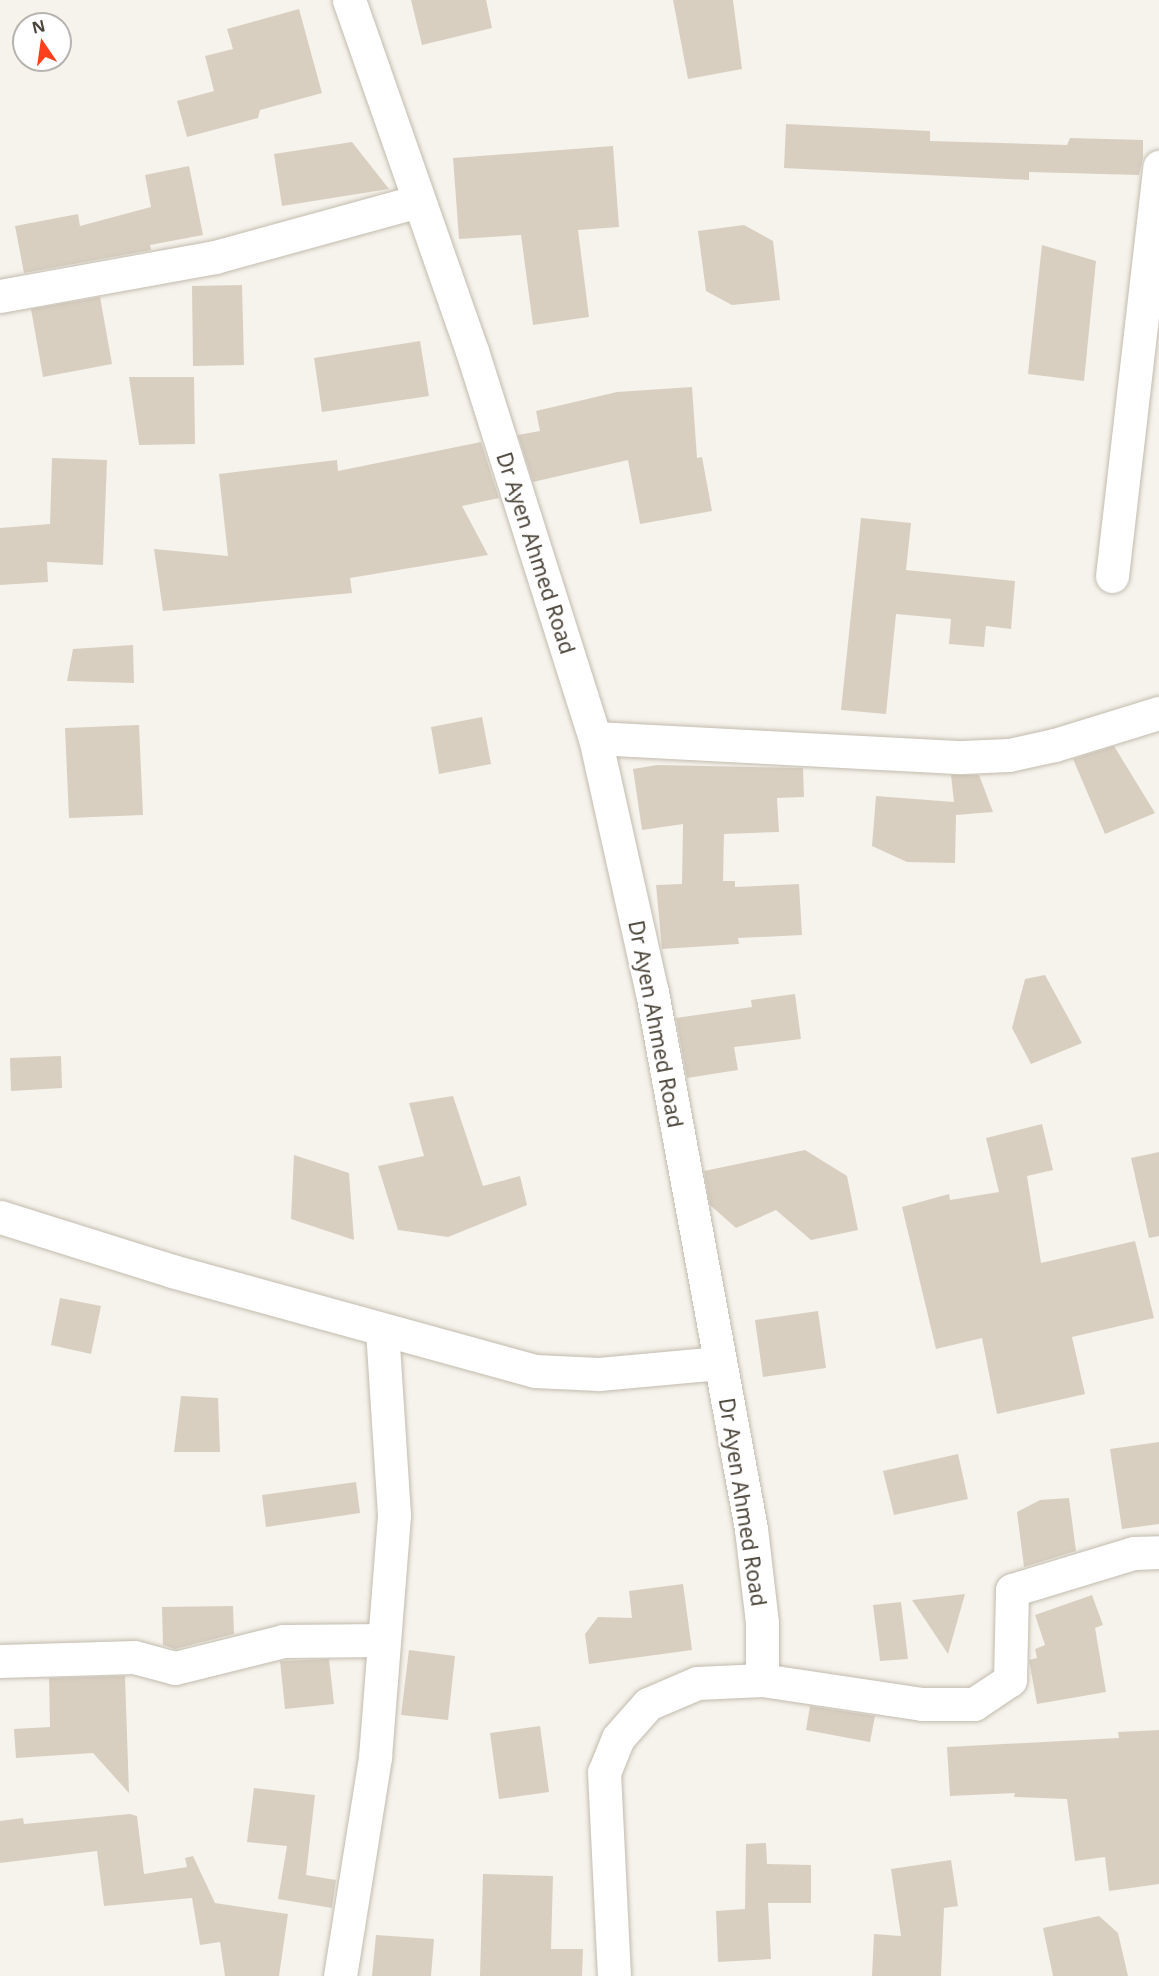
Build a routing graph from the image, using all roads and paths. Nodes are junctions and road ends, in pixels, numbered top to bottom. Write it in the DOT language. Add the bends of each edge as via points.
graph roads {
  1 [pos="349,0"];
  2 [pos="1159,167"];
  3 [pos="418,201"];
  4 [pos="0,296"];
  5 [pos="1112,576"];
  6 [pos="1159,713"];
  7 [pos="595,738"];
  8 [pos="0,1217"];
  9 [pos="382,1329"];
  10 [pos="720,1363"];
  11 [pos="1159,1552"];
  12 [pos="384,1640"];
  13 [pos="0,1661"];
  14 [pos="762,1680"];
  15 [pos="340,1976"];
  16 [pos="614,1976"];
  1 -- 3 [label="street, Dr Ayen Ahmed Road"];
  2 -- 5 [label="street"];
  3 -- 4 [label="street" via="215,257"];
  3 -- 7 [label="street, Dr Ayen Ahmed Road" via="472,351"];
  6 -- 7 [label="street" via="1009,755 962,757"];
  7 -- 10 [label="street, Dr Ayen Ahmed Road" via="652,992"];
  8 -- 9 [label="street" via="172,1271"];
  9 -- 10 [label="street" via="535,1371 599,1374"];
  9 -- 12 [label="street" via="394,1515"];
  10 -- 14 [label="street, Dr Ayen Ahmed Road" via="751,1528 762,1623"];
  11 -- 14 [label="street" via="1134,1553 1012,1590 1010,1680 975,1704 922,1704"];
  12 -- 13 [label="street" via="284,1641 175,1668 134,1657"];
  12 -- 15 [label="street" via="375,1757"];
  14 -- 16 [label="street" via="697,1683 648,1704 618,1738 604,1772"];
}
